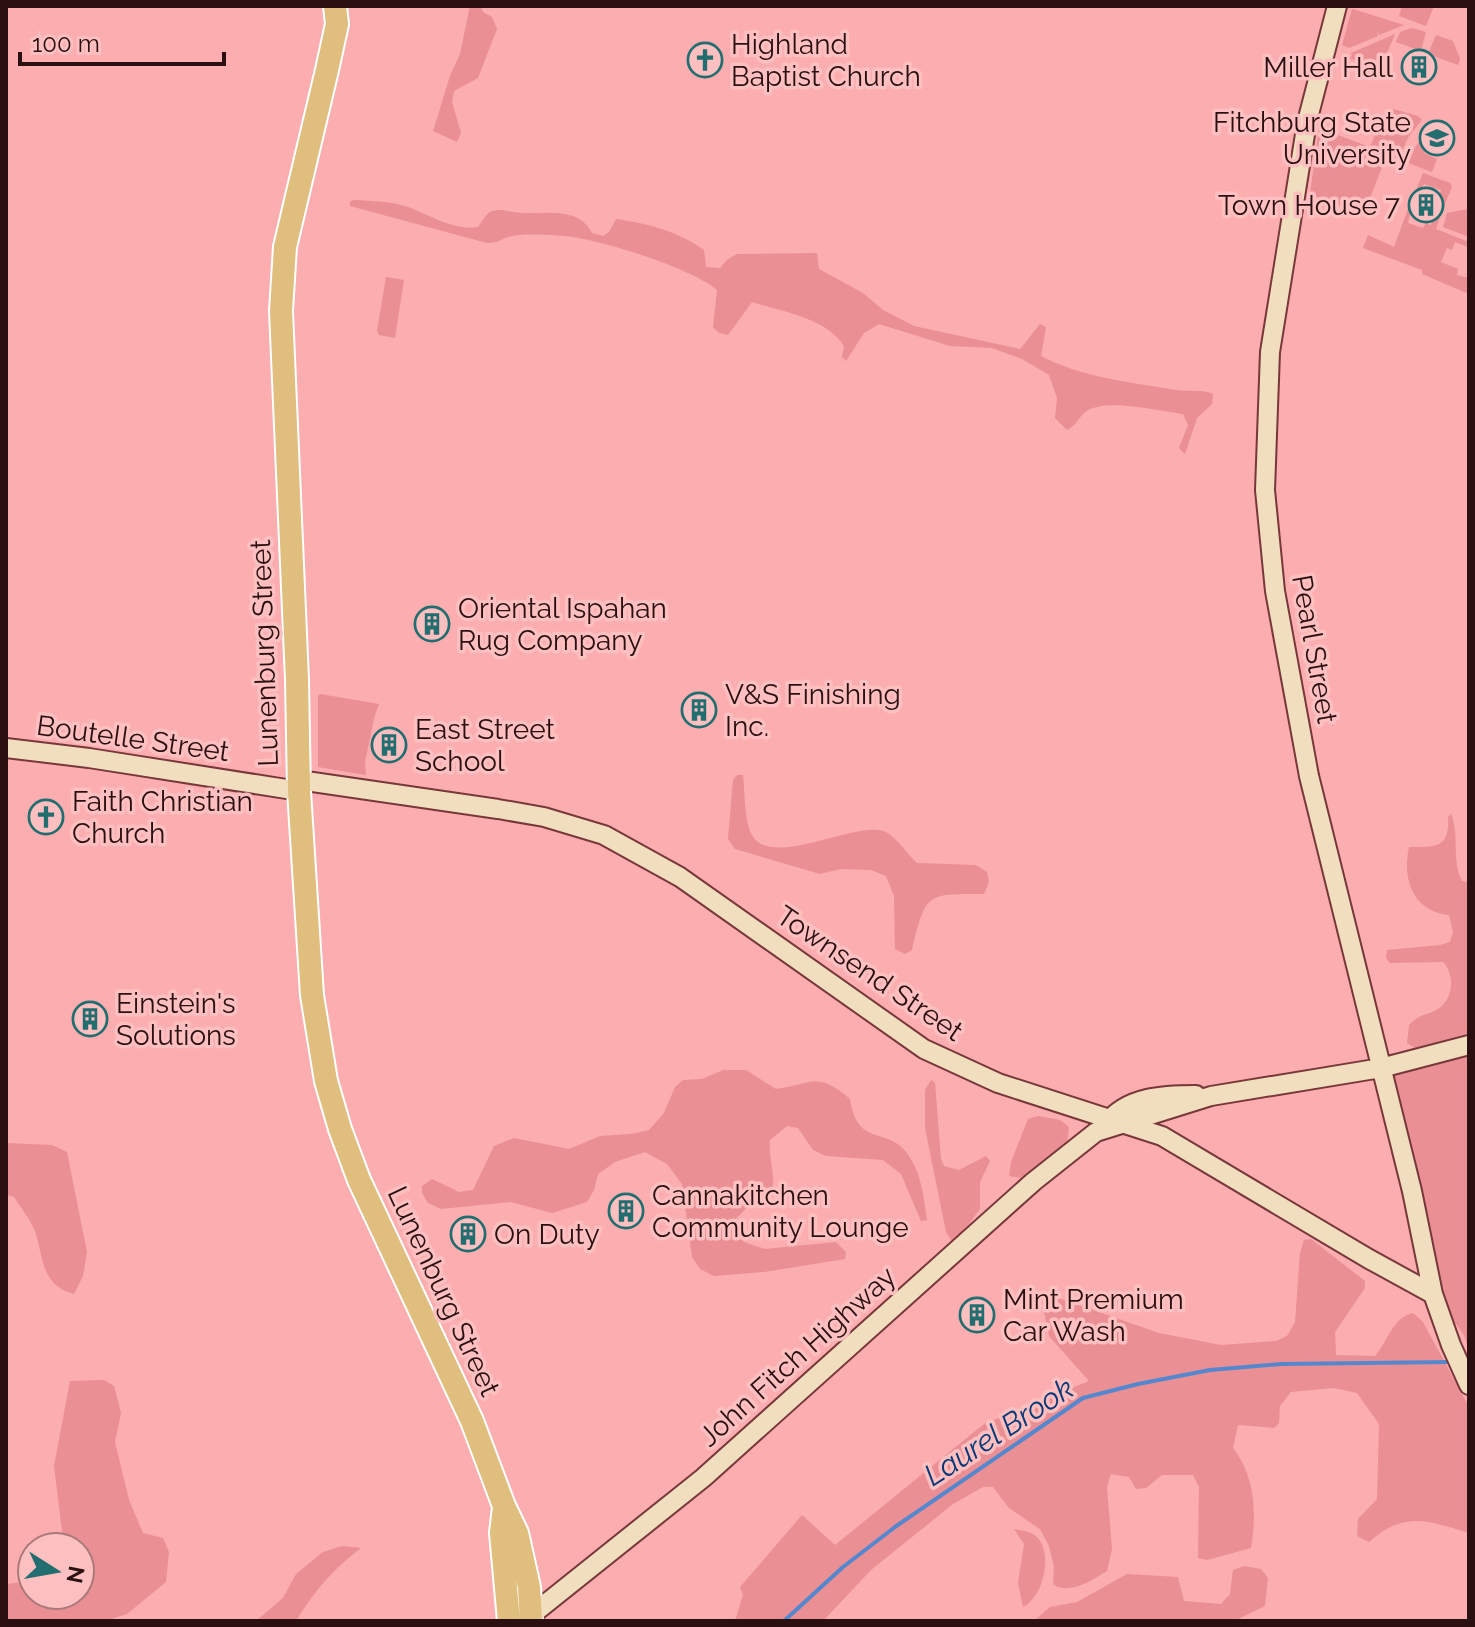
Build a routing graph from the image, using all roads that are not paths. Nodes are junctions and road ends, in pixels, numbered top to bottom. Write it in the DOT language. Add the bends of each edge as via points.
graph roads {
  1 [pos="335,6"];
  2 [pos="1337,6"];
  3 [pos="6,748"];
  4 [pos="299,786"];
  5 [pos="1469,1045"];
  6 [pos="1381,1068"];
  7 [pos="1113,1122"];
  8 [pos="1433,1294"];
  9 [pos="1466,1380"];
  10 [pos="524,1620"];
  1 -- 4 [label="main road, Lunenburg Street" via="337,24 282,273"];
  2 -- 6 [label="main road, Pearl Street" via="1307,122 1270,352 1265,490 1275,591 1309,776"];
  3 -- 4 [label="main road, Boutelle Street"];
  4 -- 7 [label="main road, Townsend Street" via="498,809 604,835 680,877 924,1049 998,1083"];
  4 -- 10 [label="main road, Lunenburg Street" via="312,995 329,1093 359,1180 479,1437 522,1547"];
  5 -- 6 [label="main road"];
  6 -- 7 [label="main road, John Fitch Highway" via="1211,1096 1136,1102 1124,1106"];
  6 -- 8 [label="main road, Pearl Street"];
  7 -- 8 [label="main road, Townsend Street" via="1162,1136 1195,1153"];
  7 -- 10 [label="main road, John Fitch Highway" via="1033,1182 703,1478"];
  8 -- 9 [label="main road"];
}
